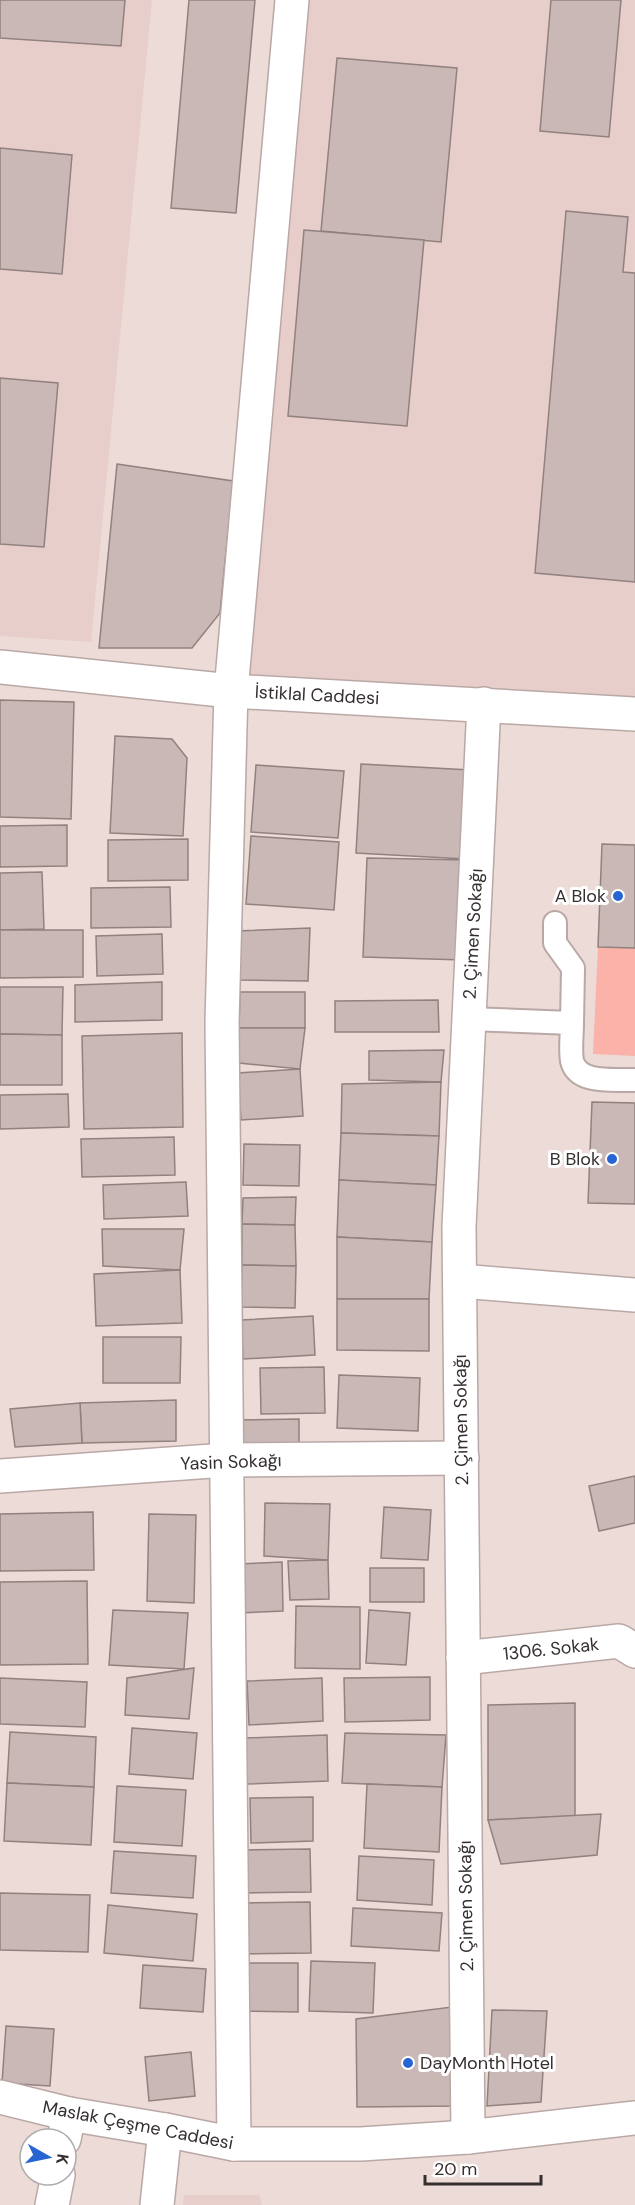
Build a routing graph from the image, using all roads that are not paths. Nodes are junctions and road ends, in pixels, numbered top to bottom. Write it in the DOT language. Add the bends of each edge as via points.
graph roads {
  1 [pos="292,0"];
  2 [pos="0,667"];
  3 [pos="231,691"];
  4 [pos="484,704"];
  5 [pos="635,714"];
  6 [pos="555,923"];
  7 [pos="469,1019"];
  8 [pos="572,1023"];
  9 [pos="635,1080"];
  10 [pos="460,1281"];
  11 [pos="635,1295"];
  12 [pos="462,1458"];
  13 [pos="226,1460"];
  14 [pos="0,1476"];
  15 [pos="635,1651"];
  16 [pos="463,1658"];
  17 [pos="0,2097"];
  18 [pos="635,2118"];
  19 [pos="66,2127"];
  20 [pos="78,2127"];
  21 [pos="165,2130"];
  22 [pos="468,2137"];
  23 [pos="234,2144"];
  24 [pos="56,2187"];
  25 [pos="52,2205"];
  26 [pos="157,2205"];
  1 -- 3 [label="street"];
  2 -- 3 [label="street, İstiklal Caddesi"];
  3 -- 4 [label="street, İstiklal Caddesi"];
  3 -- 13 [label="street" via="222,1022"];
  4 -- 5 [label="street, İstiklal Caddesi"];
  4 -- 7 [label="street, 2. Çimen Sokağı"];
  6 -- 8 [label="lane" via="555,943 573,968"];
  7 -- 8 [label="lane"];
  7 -- 10 [label="street, 2. Çimen Sokağı"];
  8 -- 9 [label="lane" via="576,1071 593,1078"];
  10 -- 11 [label="street"];
  10 -- 12 [label="street, 2. Çimen Sokağı"];
  12 -- 13 [label="street, Yasin Sokağı"];
  12 -- 16 [label="street, 2. Çimen Sokağı"];
  13 -- 14 [label="street, Yasin Sokağı"];
  13 -- 23 [label="street"];
  15 -- 16 [label="street, 1306. Sokak" via="619,1641"];
  16 -- 22 [label="street, 2. Çimen Sokağı"];
  17 -- 19 [label="street, Maslak Çeşme Caddesi"];
  18 -- 22 [label="street, Maslak Çeşme Caddesi"];
  20 -- 21 [label="street, Maslak Çeşme Caddesi"];
  21 -- 23 [label="street, Maslak Çeşme Caddesi"];
  21 -- 26 [label="street"];
  22 -- 23 [label="street, Maslak Çeşme Caddesi" via="361,2144"];
  24 -- 25 [label="street"];
}
